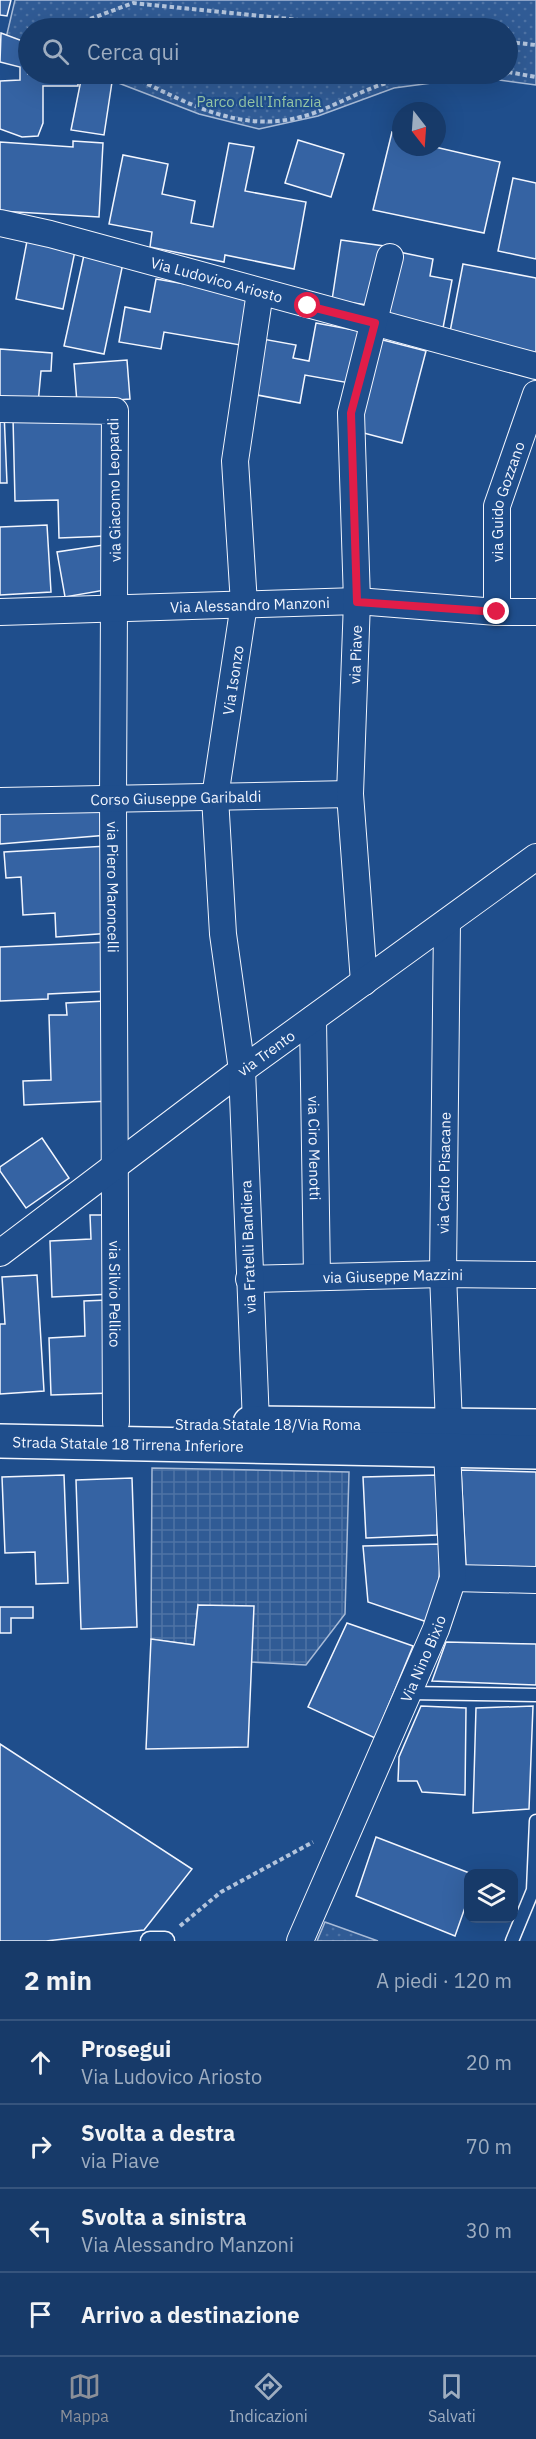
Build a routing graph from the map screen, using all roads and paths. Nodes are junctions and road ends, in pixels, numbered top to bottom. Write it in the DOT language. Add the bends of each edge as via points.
graph roads {
  1 [pos="93,18"];
  2 [pos="280,18"];
  3 [pos="518,43"];
  4 [pos="536,45"];
  5 [pos="518,74"];
  6 [pos="536,77"];
  7 [pos="148,84"];
  8 [pos="382,84"];
  9 [pos="0,223"];
  10 [pos="390,257"];
  11 [pos="260,292"];
  12 [pos="375,323"];
  13 [pos="536,366"];
  14 [pos="536,394"];
  15 [pos="0,410"];
  16 [pos="357,602"];
  17 [pos="244,604"];
  18 [pos="115,609"];
  19 [pos="0,612"];
  20 [pos="497,612"];
  21 [pos="536,612"];
  22 [pos="350,794"];
  23 [pos="215,797"];
  24 [pos="113,800"];
  25 [pos="0,801"];
  26 [pos="536,857"];
  27 [pos="447,922"];
  28 [pos="364,982"];
  29 [pos="313,1019"];
  30 [pos="242,1070"];
  31 [pos="116,1166"];
  32 [pos="0,1253"];
  33 [pos="443,1274"];
  34 [pos="536,1275"];
  35 [pos="317,1277"];
  36 [pos="249,1279"];
  37 [pos="0,1419"];
  38 [pos="116,1422"];
  39 [pos="536,1426"];
  40 [pos="256,1434"];
  41 [pos="448,1438"];
  42 [pos="0,1441"];
  43 [pos="536,1452"];
  44 [pos="453,1578"];
  45 [pos="536,1580"];
  46 [pos="406,1693"];
  47 [pos="536,1695"];
  48 [pos="536,1821"];
  49 [pos="337,1854"];
  50 [pos="150,1941"];
  51 [pos="164,1941"];
  52 [pos="300,1941"];
  53 [pos="512,1941"];
  1 -- 2 [label="path" via="133,3"];
  3 -- 4 [label="path"];
  5 -- 6 [label="path"];
  7 -- 8 [label="path" via="195,107 250,122 279,122 312,113"];
  9 -- 11 [label="street, Via Ludovico Ariosto"];
  10 -- 12 [label="street, via Piave"];
  11 -- 12 [label="street, Via Ludovico Ariosto"];
  11 -- 17 [label="street, Via Isonzo" via="235,461"];
  12 -- 13 [label="street, Via Ludovico Ariosto"];
  12 -- 16 [label="street, via Piave" via="351,413"];
  14 -- 20 [label="street, via Guido Gozzano" via="497,506"];
  15 -- 18 [label="street, via Giacomo Leopardi" via="115,411"];
  16 -- 17 [label="street, Via Alessandro Manzoni"];
  16 -- 20 [label="street, Via Alessandro Manzoni"];
  16 -- 22 [label="street, via Piave"];
  17 -- 18 [label="street, Via Alessandro Manzoni"];
  17 -- 23 [label="street, Via Isonzo"];
  18 -- 19 [label="street, Via Alessandro Manzoni"];
  18 -- 24 [label="street, via Piero Maroncelli"];
  20 -- 21 [label="street, Via Alessandro Manzoni"];
  22 -- 23 [label="street, Corso Giuseppe Garibaldi"];
  22 -- 28 [label="street, via Piave"];
  23 -- 24 [label="street, Corso Giuseppe Garibaldi"];
  23 -- 30 [label="street, Via Isonzo" via="224,934"];
  24 -- 25 [label="street, Corso Giuseppe Garibaldi"];
  24 -- 31 [label="street, via Piero Maroncelli"];
  26 -- 27 [label="street, via Trento"];
  27 -- 28 [label="street, via Trento"];
  27 -- 33 [label="street, via Carlo Pisacane"];
  28 -- 29 [label="street, via Trento"];
  29 -- 30 [label="street, via Trento"];
  29 -- 35 [label="street, via Ciro Menotti"];
  30 -- 31 [label="street, via Trento"];
  30 -- 36 [label="street, via Fratelli Bandiera"];
  31 -- 32 [label="street, via Trento"];
  31 -- 38 [label="street, via Silvio Pellico"];
  33 -- 34 [label="street, via Giuseppe Mazzini"];
  33 -- 35 [label="street, via Giuseppe Mazzini"];
  33 -- 41 [label="street, via Carlo Pisacane"];
  35 -- 36 [label="street, via Giuseppe Mazzini"];
  36 -- 40 [label="street, via Fratelli Bandiera"];
  37 -- 38 [label="main road, Strada Statale 18/Via Roma"];
  38 -- 40 [label="main road, Strada Statale 18/Via Roma"];
  39 -- 41 [label="main road, Strada Statale 18/Via Roma"];
  40 -- 41 [label="main road, Strada Statale 18/Via Roma"];
  40 -- 42 [label="main road, Strada Statale 18 Tirrena Inferiore"];
  41 -- 43 [label="main road, Strada Statale 18/Via Roma"];
  41 -- 44 [label="street, Via Nino Bixio"];
  44 -- 45 [label="street"];
  44 -- 46 [label="street, Via Nino Bixio" via="436,1629"];
  46 -- 47 [label="lane"];
  46 -- 49 [label="street, Via Nino Bixio"];
  48 -- 53 [label="lane" via="533,1890"];
  49 -- 51 [label="path" via="313,1842 221,1892"];
  49 -- 52 [label="street, Via Nino Bixio"];
  50 -- 51 [label="street"];
}
